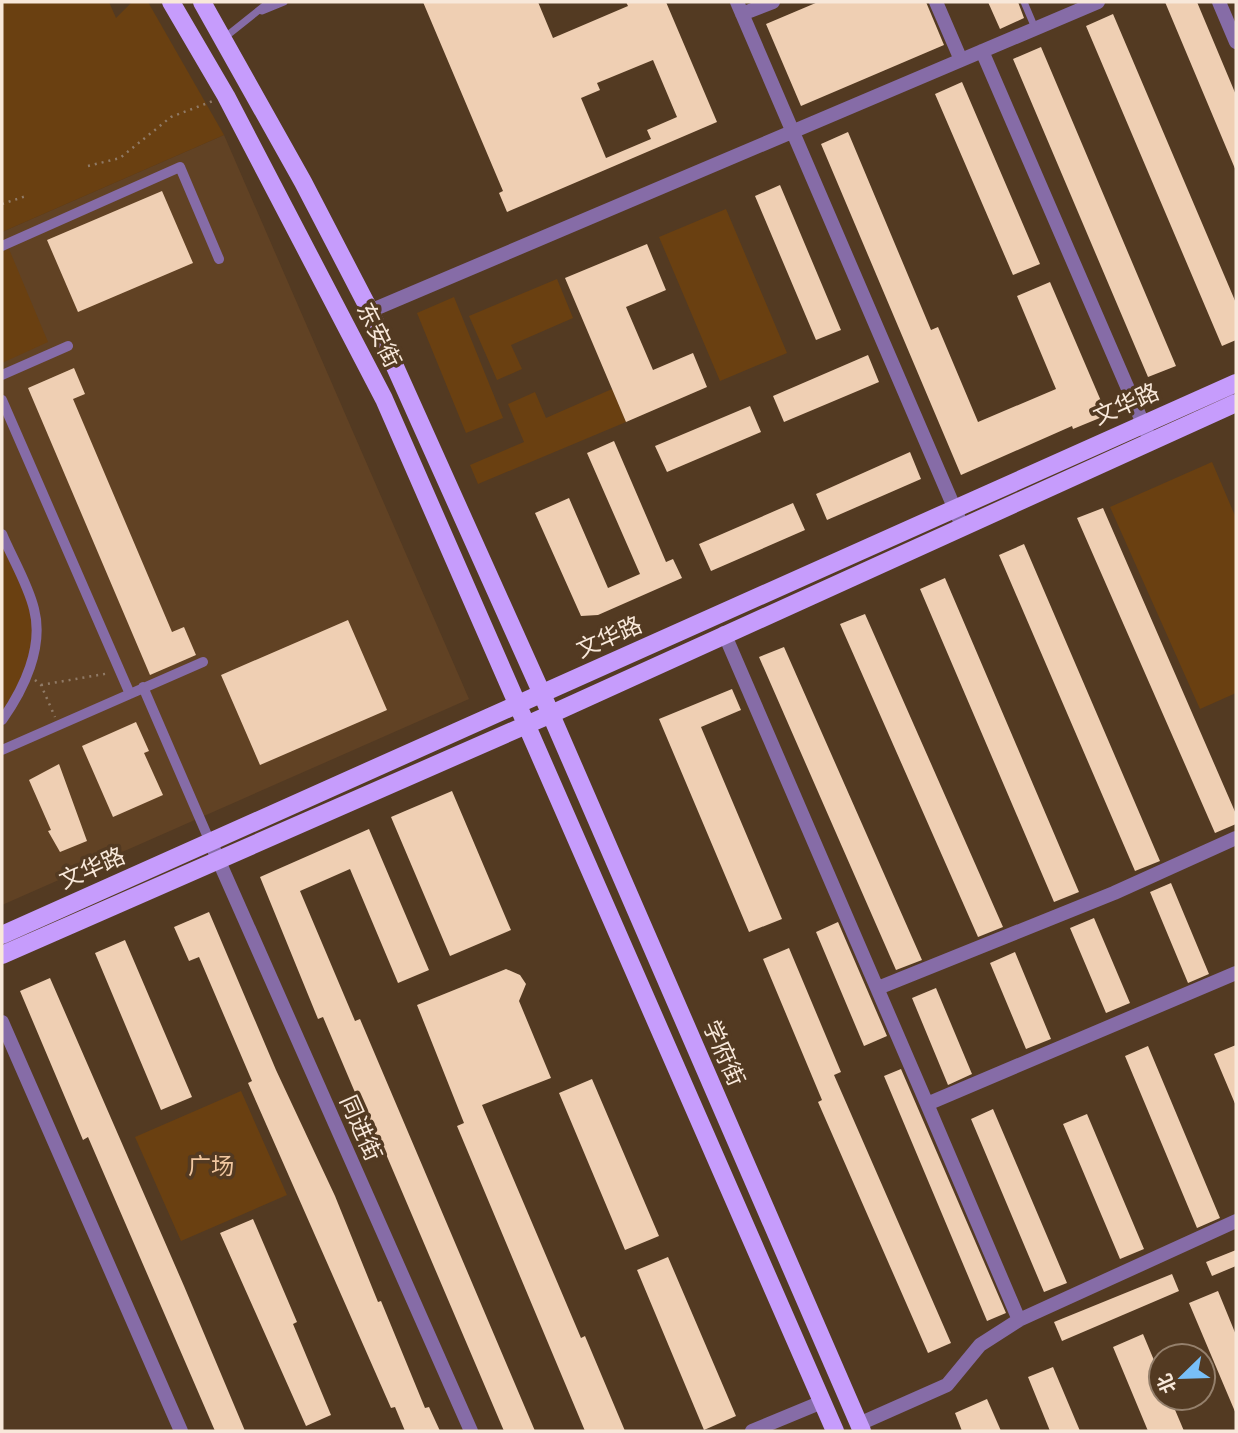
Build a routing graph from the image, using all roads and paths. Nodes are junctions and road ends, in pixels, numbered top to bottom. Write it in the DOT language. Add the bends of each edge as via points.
graph roads {
  1 [pos="171,2"];
  2 [pos="202,2"];
  3 [pos="270,2"];
  4 [pos="284,2"];
  5 [pos="773,2"];
  6 [pos="936,2"];
  7 [pos="1024,2"];
  8 [pos="1098,2"];
  9 [pos="1219,2"];
  10 [pos="740,8"];
  11 [pos="254,14"];
  12 [pos="1035,28"];
  13 [pos="224,39"];
  14 [pos="1236,42"];
  15 [pos="982,51"];
  16 [pos="961,60"];
  17 [pos="226,96"];
  18 [pos="792,130"];
  19 [pos="88,166"];
  20 [pos="26,197"];
  21 [pos="2,204"];
  22 [pos="2,246"];
  23 [pos="219,260"];
  24 [pos="370,311"];
  25 [pos="68,346"];
  26 [pos="2,375"];
  27 [pos="1236,383"];
  28 [pos="2,400"];
  29 [pos="1236,403"];
  30 [pos="1142,424"];
  31 [pos="1151,442"];
  32 [pos="954,508"];
  33 [pos="963,528"];
  34 [pos="2,534"];
  35 [pos="724,633"];
  36 [pos="203,662"];
  37 [pos="120,671"];
  38 [pos="27,674"];
  39 [pos="41,685"];
  40 [pos="143,687"];
  41 [pos="130,694"];
  42 [pos="542,694"];
  43 [pos="519,704"];
  44 [pos="550,715"];
  45 [pos="2,720"];
  46 [pos="527,723"];
  47 [pos="58,725"];
  48 [pos="2,750"];
  49 [pos="1236,838"];
  50 [pos="210,842"];
  51 [pos="218,862"];
  52 [pos="2,935"];
  53 [pos="2,955"];
  54 [pos="1236,973"];
  55 [pos="878,988"];
  56 [pos="2,1023"];
  57 [pos="927,1104"];
  58 [pos="1236,1221"];
  59 [pos="1018,1320"];
  60 [pos="822,1402"];
  61 [pos="861,1427"];
  62 [pos="181,1431"];
  63 [pos="471,1431"];
  64 [pos="752,1431"];
  65 [pos="835,1431"];
  1 -- 17 [label="main road, 东安街"];
  2 -- 13 [label="main road, 东安街"];
  3 -- 11 [label="lane"];
  4 -- 11 [label="lane"];
  5 -- 10 [label="street"];
  6 -- 16 [label="street"];
  7 -- 12 [label="lane"];
  8 -- 12 [label="street"];
  9 -- 14 [label="street"];
  10 -- 18 [label="street"];
  11 -- 13 [label="lane"];
  12 -- 15 [label="street"];
  13 -- 24 [label="main road, 东安街"];
  15 -- 16 [label="street"];
  15 -- 30 [label="street"];
  16 -- 18 [label="street"];
  17 -- 19 [label="path" via="172,117 120,158"];
  17 -- 43 [label="main road, 东安街" via="384,399"];
  18 -- 24 [label="street"];
  18 -- 32 [label="street"];
  20 -- 21 [label="path"];
  22 -- 23 [label="street" via="180,167"];
  24 -- 42 [label="main road, 东安街"];
  25 -- 26 [label="street"];
  27 -- 30 [label="main road, 文华路"];
  28 -- 37 [label="street"];
  29 -- 31 [label="main road, 文华路"];
  30 -- 31 [label="street"];
  30 -- 32 [label="main road, 文华路"];
  31 -- 33 [label="main road, 文华路"];
  32 -- 33 [label="street"];
  32 -- 42 [label="main road, 文华路"];
  33 -- 35 [label="main road, 文华路"];
  34 -- 38 [label="street" via="34,608 34,649"];
  35 -- 44 [label="main road, 文华路"];
  35 -- 55 [label="street"];
  36 -- 40 [label="street"];
  37 -- 39 [label="path"];
  37 -- 41 [label="street"];
  38 -- 39 [label="path"];
  38 -- 45 [label="street"];
  39 -- 47 [label="path"];
  40 -- 41 [label="street"];
  40 -- 50 [label="street"];
  41 -- 47 [label="street"];
  42 -- 43 [label="main road, 文华路"];
  42 -- 44 [label="main road, 学府街"];
  43 -- 46 [label="main road"];
  43 -- 50 [label="main road, 文华路"];
  44 -- 46 [label="main road, 文华路"];
  44 -- 61 [label="main road, 学府街"];
  46 -- 51 [label="main road, 文华路"];
  46 -- 60 [label="main road"];
  47 -- 48 [label="street"];
  49 -- 55 [label="street" via="1114,893"];
  50 -- 51 [label="street, 同进街"];
  50 -- 52 [label="main road, 文华路"];
  51 -- 53 [label="main road, 文华路"];
  51 -- 63 [label="street, 同进街"];
  54 -- 57 [label="street"];
  55 -- 57 [label="street"];
  56 -- 62 [label="street"];
  57 -- 59 [label="street"];
  58 -- 59 [label="street"];
  59 -- 61 [label="street" via="980,1345 947,1384"];
  60 -- 64 [label="street"];
  60 -- 65 [label="main road"];
}
